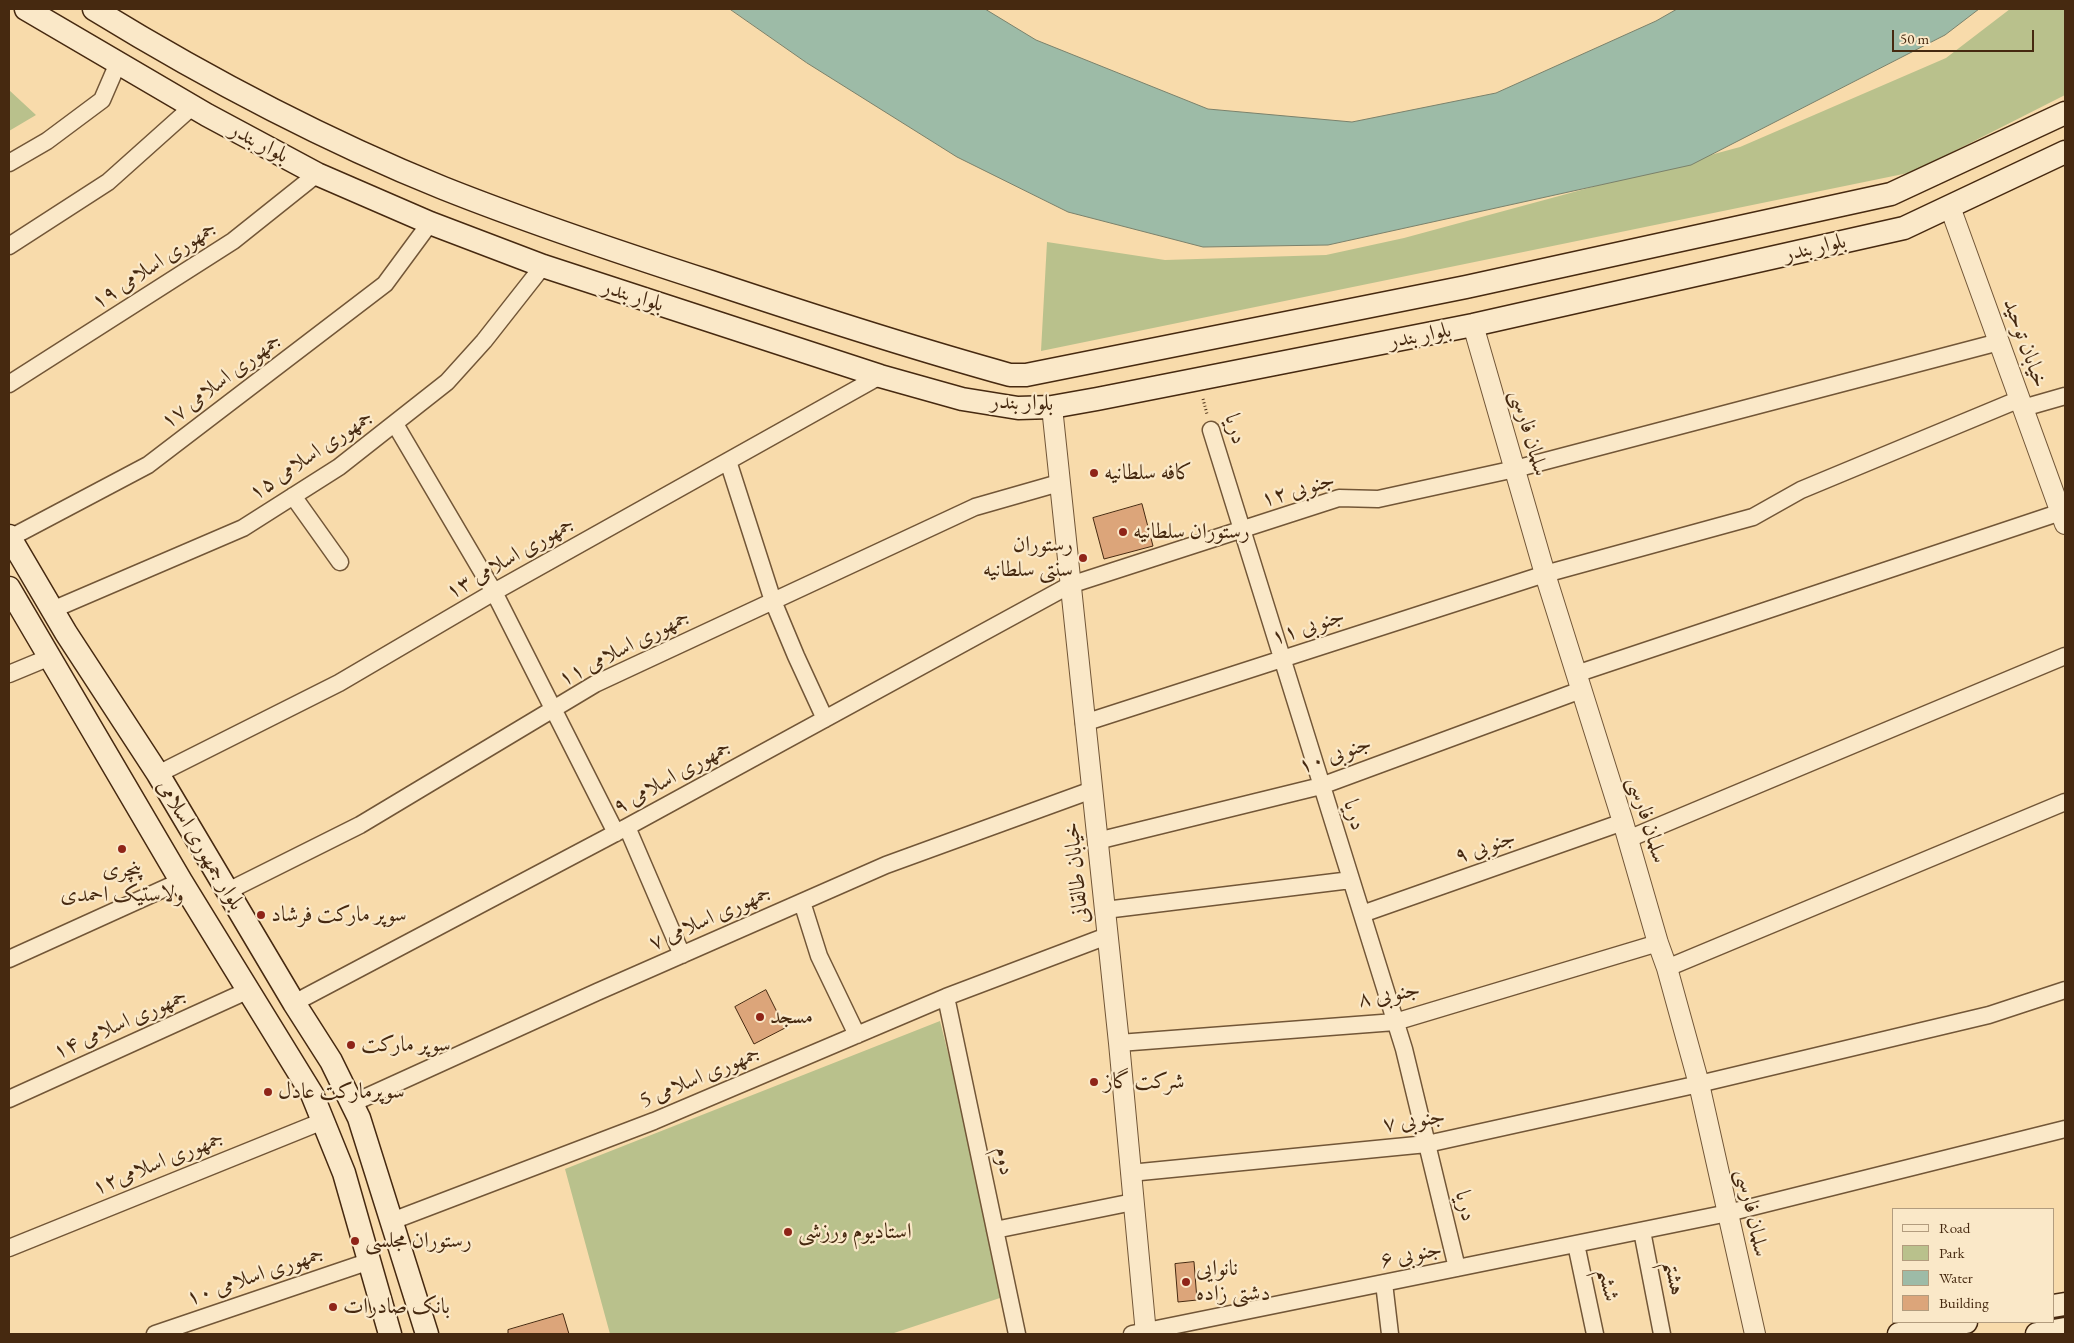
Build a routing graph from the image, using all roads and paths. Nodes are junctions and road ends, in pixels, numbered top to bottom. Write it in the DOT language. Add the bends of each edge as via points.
graph roads {
  1 [pos="26,9"];
  2 [pos="94,9"];
  3 [pos="53,16"];
  4 [pos="118,63"];
  5 [pos="193,106"];
  6 [pos="2065,113"];
  7 [pos="2065,152"];
  8 [pos="9,163"];
  9 [pos="317,174"];
  10 [pos="1950,207"];
  11 [pos="430,223"];
  12 [pos="9,246"];
  13 [pos="1608,256"];
  14 [pos="543,266"];
  15 [pos="1618,292"];
  16 [pos="1473,325"];
  17 [pos="2000,342"];
  18 [pos="880,376"];
  19 [pos="1198,378"];
  20 [pos="9,384"];
  21 [pos="2065,396"];
  22 [pos="2022,404"];
  23 [pos="1052,407"];
  24 [pos="395,424"];
  25 [pos="1211,430"];
  26 [pos="728,462"];
  27 [pos="1515,469"];
  28 [pos="1058,483"];
  29 [pos="293,496"];
  30 [pos="2063,518"];
  31 [pos="1243,529"];
  32 [pos="9,537"];
  33 [pos="340,562"];
  34 [pos="1545,574"];
  35 [pos="1070,586"];
  36 [pos="9,588"];
  37 [pos="494,592"];
  38 [pos="773,601"];
  39 [pos="52,610"];
  40 [pos="2065,656"];
  41 [pos="50,657"];
  42 [pos="1282,659"];
  43 [pos="9,674"];
  44 [pos="1578,682"];
  45 [pos="553,709"];
  46 [pos="825,719"];
  47 [pos="1084,723"];
  48 [pos="158,774"];
  49 [pos="1321,786"];
  50 [pos="1092,790"];
  51 [pos="2065,802"];
  52 [pos="622,830"];
  53 [pos="1626,830"];
  54 [pos="1097,841"];
  55 [pos="1351,880"];
  56 [pos="182,881"];
  57 [pos="228,891"];
  58 [pos="802,902"];
  59 [pos="1105,910"];
  60 [pos="1362,914"];
  61 [pos="1107,936"];
  62 [pos="1658,943"];
  63 [pos="682,955"];
  64 [pos="9,959"];
  65 [pos="1667,968"];
  66 [pos="249,990"];
  67 [pos="2065,990"];
  68 [pos="946,997"];
  69 [pos="294,1003"];
  70 [pos="1396,1022"];
  71 [pos="857,1035"];
  72 [pos="1119,1043"];
  73 [pos="1699,1084"];
  74 [pos="9,1099"];
  75 [pos="353,1103"];
  76 [pos="323,1121"];
  77 [pos="2065,1129"];
  78 [pos="1427,1144"];
  79 [pos="1130,1173"];
  80 [pos="1133,1202"];
  81 [pos="1728,1213"];
  82 [pos="392,1221"];
  83 [pos="995,1230"];
  84 [pos="1642,1231"];
  85 [pos="1576,1244"];
  86 [pos="9,1248"];
  87 [pos="370,1261"];
  88 [pos="1457,1268"];
  89 [pos="1384,1283"];
  90 [pos="1960,1323"];
  91 [pos="2065,1329"];
  92 [pos="1141,1333"];
  93 [pos="155,1334"];
  94 [pos="390,1334"];
  95 [pos="427,1334"];
  96 [pos="1017,1334"];
  97 [pos="1390,1334"];
  98 [pos="1595,1334"];
  99 [pos="1662,1334"];
  100 [pos="1755,1334"];
  101 [pos="1899,1334"];
  102 [pos="2037,1334"];
  1 -- 3 [label="main road, بلوار بندر"];
  2 -- 13 [label="main road, بلوار بندر" via="234,89 441,187 562,234 888,340 1010,375 1026,375"];
  3 -- 4 [label="main road, بلوار بندر"];
  4 -- 5 [label="main road, بلوار بندر"];
  4 -- 8 [label="street" via="102,100 47,142"];
  5 -- 9 [label="main road, بلوار بندر"];
  5 -- 12 [label="street" via="108,182"];
  6 -- 13 [label="main road, بلوار بندر" via="1891,194"];
  7 -- 10 [label="main road, بلوار بندر"];
  9 -- 11 [label="main road, بلوار بندر"];
  9 -- 20 [label="street, جمهوری اسلامی ۱۹" via="233,241"];
  10 -- 15 [label="main road, بلوار بندر" via="1904,228"];
  10 -- 17 [label="street, خیابان توحید"];
  11 -- 14 [label="main road, بلوار بندر"];
  11 -- 32 [label="street, جمهوری اسلامی ۱۷" via="385,284 148,465"];
  13 -- 15 [label="main road"];
  14 -- 18 [label="main road, بلوار بندر"];
  14 -- 24 [label="street, جمهوری اسلامی ۱۵" via="447,382"];
  15 -- 16 [label="main road, بلوار بندر"];
  16 -- 19 [label="main road, بلوار بندر"];
  16 -- 27 [label="street, سلمان فارسی"];
  17 -- 22 [label="street, خیابان توحید"];
  17 -- 27 [label="street, ۱۲ جنوبی"];
  18 -- 23 [label="main road, بلوار بندر" via="962,399 1018,408"];
  18 -- 26 [label="street, جمهوری اسلامی ۱۳"];
  19 -- 23 [label="main road, بلوار بندر"];
  19 -- 25 [label="path, دریا"];
  21 -- 22 [label="street, ۱۱ جنوبی"];
  22 -- 30 [label="street, خیابان توحید"];
  22 -- 34 [label="street, ۱۱ جنوبی" via="1801,490 1753,517"];
  23 -- 28 [label="street, خیابان طالقانی"];
  24 -- 29 [label="street, جمهوری اسلامی ۱۵" via="340,467"];
  24 -- 37 [label="street"];
  25 -- 31 [label="street, دریا"];
  26 -- 37 [label="street, جمهوری اسلامی ۱۳"];
  26 -- 38 [label="street"];
  27 -- 31 [label="street, ۱۲ جنوبی" via="1378,499 1339,498"];
  27 -- 34 [label="street, سلمان فارسی"];
  28 -- 35 [label="street, خیابان طالقانی"];
  28 -- 38 [label="street, جمهوری اسلامی ۱۱" via="975,507"];
  29 -- 33 [label="street"];
  29 -- 39 [label="street, جمهوری اسلامی ۱۵" via="243,528"];
  30 -- 44 [label="street, ۱۰ جنوبی"];
  31 -- 35 [label="street, ۱۲ جنوبی"];
  31 -- 42 [label="street, دریا"];
  32 -- 39 [label="main road, بلوار جمهوری اسلامی"];
  34 -- 42 [label="street, ۱۱ جنوبی"];
  34 -- 44 [label="street, سلمان فارسی"];
  35 -- 46 [label="street, جمهوری اسلامی ۹"];
  35 -- 47 [label="street, خیابان طالقانی"];
  36 -- 41 [label="main road, بلوار جمهوری اسلامی"];
  37 -- 45 [label="street"];
  37 -- 48 [label="street, جمهوری اسلامی ۱۳" via="339,683"];
  38 -- 45 [label="street, جمهوری اسلامی ۱۱" via="595,684"];
  38 -- 46 [label="street"];
  39 -- 48 [label="main road, بلوار جمهوری اسلامی"];
  40 -- 53 [label="street, ۹ جنوبی"];
  41 -- 43 [label="street"];
  41 -- 56 [label="main road, بلوار جمهوری اسلامی"];
  42 -- 47 [label="street, ۱۱ جنوبی"];
  42 -- 49 [label="street, دریا"];
  44 -- 49 [label="street, ۱۰ جنوبی"];
  44 -- 53 [label="street, سلمان فارسی"];
  45 -- 52 [label="street"];
  45 -- 57 [label="street, جمهوری اسلامی ۱۱" via="360,825"];
  46 -- 52 [label="street, جمهوری اسلامی ۹"];
  47 -- 50 [label="street, خیابان طالقانی"];
  48 -- 57 [label="main road, بلوار جمهوری اسلامی"];
  49 -- 54 [label="street, ۱۰ جنوبی"];
  49 -- 55 [label="street, دریا"];
  50 -- 54 [label="street, خیابان طالقانی"];
  50 -- 58 [label="street, جمهوری اسلامی ۷" via="886,865"];
  51 -- 65 [label="street"];
  52 -- 63 [label="street"];
  52 -- 69 [label="street, جمهوری اسلامی ۹"];
  53 -- 60 [label="street, ۹ جنوبی"];
  53 -- 62 [label="street, سلمان فارسی"];
  54 -- 59 [label="street, خیابان طالقانی"];
  55 -- 59 [label="street"];
  55 -- 60 [label="street, دریا"];
  56 -- 64 [label="street"];
  56 -- 66 [label="main road, بلوار جمهوری اسلامی"];
  57 -- 69 [label="main road, بلوار جمهوری اسلامی"];
  58 -- 63 [label="street, جمهوری اسلامی ۷"];
  58 -- 71 [label="street" via="819,956"];
  59 -- 61 [label="street, خیابان طالقانی"];
  60 -- 70 [label="street, دریا"];
  61 -- 68 [label="street, جمهوری اسلامی 5"];
  61 -- 72 [label="street, خیابان طالقانی"];
  62 -- 65 [label="street, سلمان فارسی"];
  62 -- 70 [label="street, ۸ جنوبی"];
  63 -- 75 [label="street, جمهوری اسلامی ۷"];
  65 -- 73 [label="street, سلمان فارسی"];
  66 -- 74 [label="street, جمهوری اسلامی ۱۴"];
  66 -- 76 [label="main road, بلوار جمهوری اسلامی" via="312,1094"];
  67 -- 73 [label="street, ۷ جنوبی" via="1990,1015"];
  68 -- 71 [label="street, جمهوری اسلامی 5"];
  68 -- 83 [label="street, دوم"];
  69 -- 75 [label="main road, بلوار جمهوری اسلامی"];
  70 -- 72 [label="street, ۸ جنوبی"];
  70 -- 78 [label="street, دریا"];
  71 -- 82 [label="street, جمهوری اسلامی 5" via="654,1121"];
  72 -- 79 [label="street, خیابان طالقانی"];
  73 -- 78 [label="street, ۷ جنوبی"];
  73 -- 81 [label="street, سلمان فارسی"];
  75 -- 82 [label="main road, بلوار جمهوری اسلامی"];
  76 -- 86 [label="street, جمهوری اسلامی۱۲"];
  76 -- 87 [label="main road, بلوار جمهوری اسلامی" via="344,1172"];
  77 -- 81 [label="street, ۶ جنوبی"];
  78 -- 79 [label="street, ۷ جنوبی"];
  78 -- 88 [label="street, دریا"];
  79 -- 80 [label="street, خیابان طالقانی"];
  80 -- 83 [label="street"];
  80 -- 92 [label="street, خیابان طالقانی"];
  81 -- 84 [label="street, ۶ جنوبی"];
  81 -- 100 [label="street, سلمان فارسی"];
  82 -- 95 [label="main road, بلوار جمهوری اسلامی"];
  83 -- 96 [label="street, دوم"];
  84 -- 85 [label="street, ۶ جنوبی"];
  84 -- 99 [label="street, هشتم"];
  85 -- 88 [label="street, ۶ جنوبی"];
  85 -- 98 [label="street, ششم"];
  87 -- 93 [label="street, جمهوری اسلامی ۱۰"];
  87 -- 94 [label="main road, بلوار جمهوری اسلامی"];
  88 -- 89 [label="street, ۶ جنوبی"];
  89 -- 92 [label="street, ۶ جنوبی"];
  89 -- 97 [label="street"];
  90 -- 101 [label="main road"];
  91 -- 102 [label="main road"];
}
